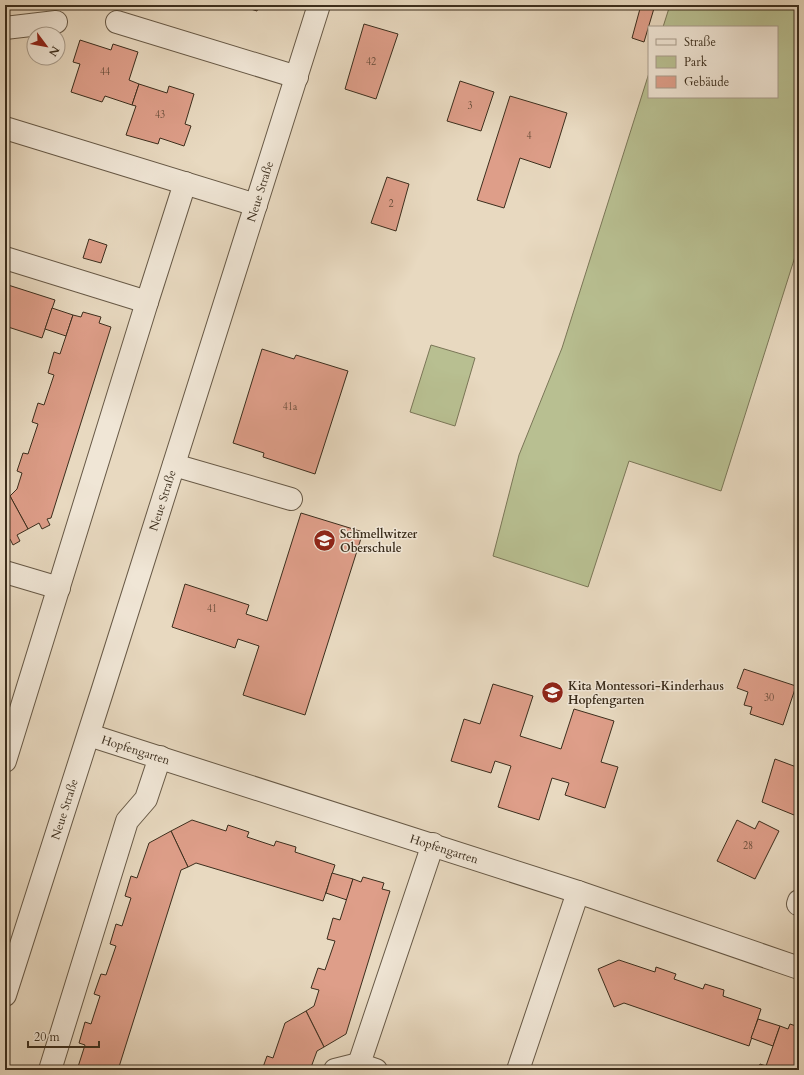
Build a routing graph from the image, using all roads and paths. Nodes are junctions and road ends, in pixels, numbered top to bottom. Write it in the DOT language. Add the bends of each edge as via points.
graph roads {
  1 [pos="319,5"];
  2 [pos="56,22"];
  3 [pos="117,22"];
  4 [pos="5,28"];
  5 [pos="296,77"];
  6 [pos="5,128"];
  7 [pos="185,183"];
  8 [pos="256,205"];
  9 [pos="5,258"];
  10 [pos="147,302"];
  11 [pos="174,465"];
  12 [pos="291,500"];
  13 [pos="5,572"];
  14 [pos="59,588"];
  15 [pos="9,734"];
  16 [pos="89,735"];
  17 [pos="160,758"];
  18 [pos="5,761"];
  19 [pos="433,844"];
  20 [pos="578,892"];
  21 [pos="799,968"];
  22 [pos="5,995"];
  23 [pos="367,1067"];
  24 [pos="50,1070"];
  25 [pos="335,1070"];
  26 [pos="518,1070"];
  1 -- 5 [label="street, Neue Straße"];
  2 -- 4 [label="street"];
  3 -- 5 [label="street"];
  5 -- 8 [label="street, Neue Straße"];
  6 -- 7 [label="street"];
  7 -- 8 [label="street"];
  7 -- 10 [label="street"];
  8 -- 11 [label="street, Neue Straße"];
  9 -- 10 [label="street"];
  10 -- 14 [label="street"];
  11 -- 12 [label="street"];
  11 -- 16 [label="street, Neue Straße"];
  13 -- 14 [label="street"];
  14 -- 15 [label="street"];
  15 -- 18 [label="street"];
  16 -- 17 [label="street, Hopfengarten"];
  16 -- 22 [label="street, Neue Straße"];
  17 -- 19 [label="street, Hopfengarten"];
  17 -- 24 [label="street" via="146,799 127,821"];
  19 -- 20 [label="street, Hopfengarten"];
  19 -- 23 [label="street"];
  20 -- 21 [label="street, Hopfengarten"];
  20 -- 26 [label="street"];
  23 -- 25 [label="street"];
}
